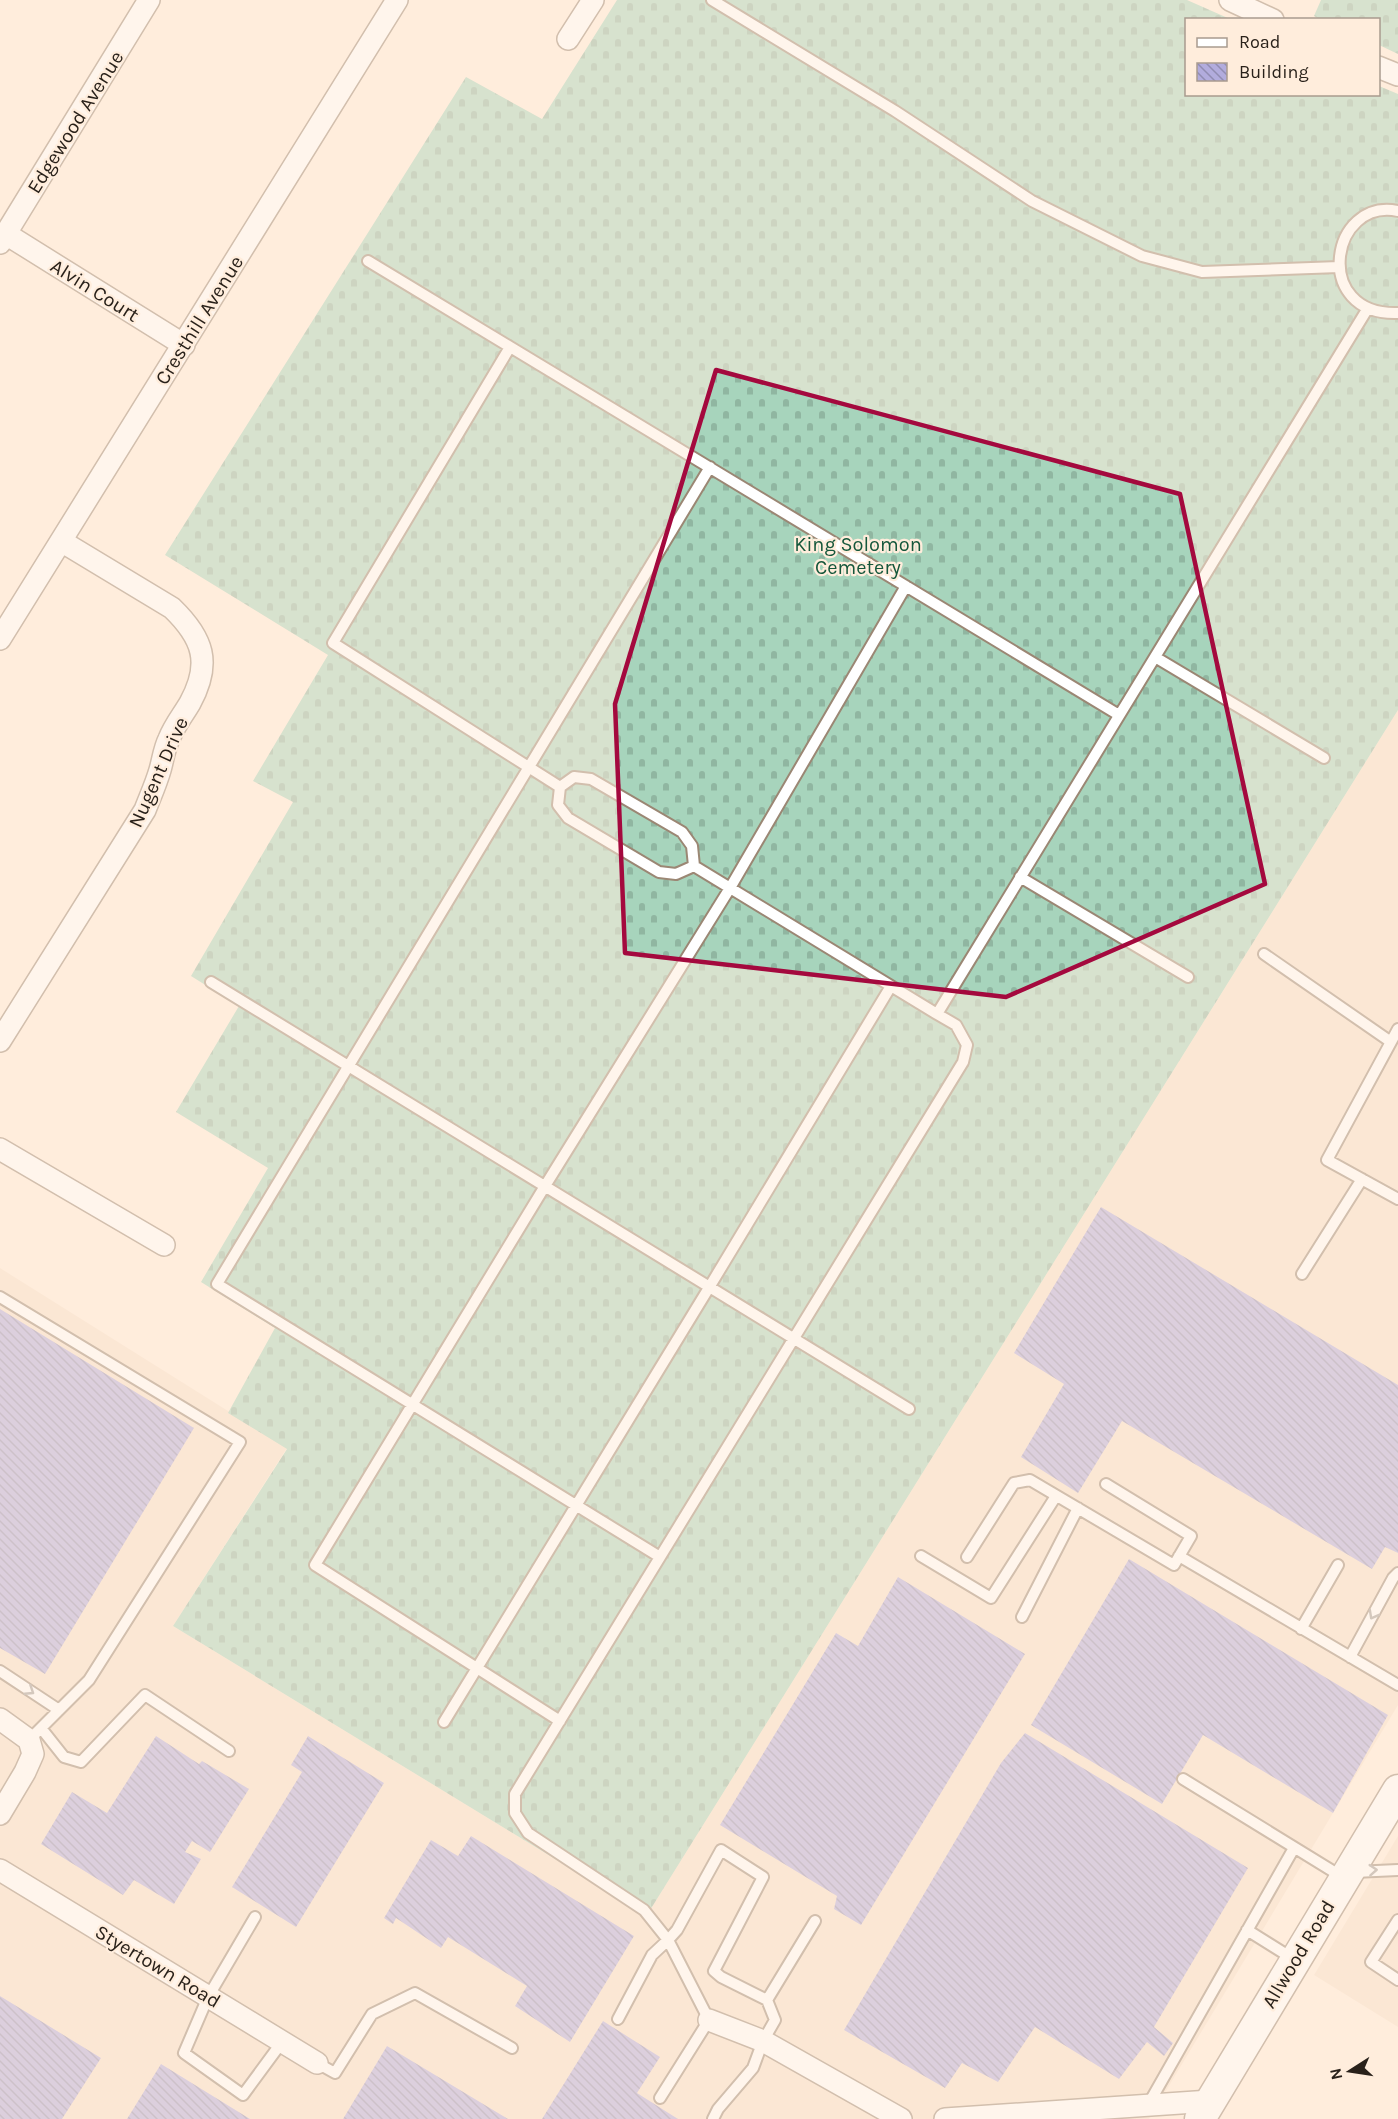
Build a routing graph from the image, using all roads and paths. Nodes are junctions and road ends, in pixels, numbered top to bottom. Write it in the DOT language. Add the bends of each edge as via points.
graph roads {
  1 [pos="149,0"];
  2 [pos="397,0"];
  3 [pos="593,0"];
  4 [pos="712,0"];
  5 [pos="1230,0"];
  6 [pos="1270,18"];
  7 [pos="568,39"];
  8 [pos="1380,68"];
  9 [pos="1398,75"];
  10 [pos="1398,212"];
  11 [pos="3,239"];
  12 [pos="368,261"];
  13 [pos="1339,267"];
  14 [pos="1368,308"];
  15 [pos="1398,313"];
  16 [pos="184,345"];
  17 [pos="510,347"];
  18 [pos="710,467"];
  19 [pos="61,541"];
  20 [pos="906,586"];
  21 [pos="0,639"];
  22 [pos="1155,657"];
  23 [pos="1119,715"];
  24 [pos="1324,758"];
  25 [pos="529,766"];
  26 [pos="560,787"];
  27 [pos="694,866"];
  28 [pos="1020,877"];
  29 [pos="730,888"];
  30 [pos="1264,954"];
  31 [pos="1188,977"];
  32 [pos="211,982"];
  33 [pos="891,986"];
  34 [pos="937,1014"];
  35 [pos="1398,1029"];
  36 [pos="0,1041"];
  37 [pos="1391,1042"];
  38 [pos="348,1066"];
  39 [pos="0,1149"];
  40 [pos="1362,1179"];
  41 [pos="545,1186"];
  42 [pos="1398,1199"];
  43 [pos="164,1245"];
  44 [pos="1302,1274"];
  45 [pos="710,1286"];
  46 [pos="0,1297"];
  47 [pos="794,1338"];
  48 [pos="412,1404"];
  49 [pos="909,1409"];
  50 [pos="1106,1484"];
  51 [pos="1056,1496"];
  52 [pos="575,1505"];
  53 [pos="1078,1508"];
  54 [pos="921,1556"];
  55 [pos="1179,1556"];
  56 [pos="660,1557"];
  57 [pos="967,1557"];
  58 [pos="1338,1565"];
  59 [pos="1398,1573"];
  60 [pos="1022,1617"];
  61 [pos="1301,1629"];
  62 [pos="1350,1657"];
  63 [pos="476,1668"];
  64 [pos="0,1671"];
  65 [pos="1398,1671"];
  66 [pos="1395,1683"];
  67 [pos="59,1710"];
  68 [pos="560,1721"];
  69 [pos="444,1722"];
  70 [pos="6,1723"];
  71 [pos="35,1734"];
  72 [pos="229,1751"];
  73 [pos="1183,1779"];
  74 [pos="1395,1802"];
  75 [pos="0,1814"];
  76 [pos="1294,1848"];
  77 [pos="0,1869"];
  78 [pos="1398,1870"];
  79 [pos="1346,1875"];
  80 [pos="255,1917"];
  81 [pos="1398,1920"];
  82 [pos="814,1921"];
  83 [pos="1247,1930"];
  84 [pos="668,1940"];
  85 [pos="1295,1960"];
  86 [pos="1398,1980"];
  87 [pos="208,1997"];
  88 [pos="767,2000"];
  89 [pos="618,2019"];
  90 [pos="709,2020"];
  91 [pos="763,2040"];
  92 [pos="282,2042"];
  93 [pos="512,2048"];
  94 [pos="317,2063"];
  95 [pos="660,2098"];
  96 [pos="1148,2105"];
  97 [pos="1205,2110"];
  98 [pos="713,2119"];
  99 [pos="901,2119"];
  100 [pos="945,2119"];
  1 -- 11 [label="street, Edgewood Avenue"];
  2 -- 16 [label="street, Cresthill Avenue"];
  3 -- 7 [label="street"];
  4 -- 13 [label="lane" via="895,111 1032,201 1142,256 1202,272"];
  5 -- 6 [label="street"];
  8 -- 9 [label="street"];
  10 -- 13 [label="lane" via="1374,213 1359,221 1340,250"];
  11 -- 16 [label="street, Alvin Court"];
  12 -- 17 [label="lane"];
  13 -- 14 [label="lane" via="1344,284"];
  14 -- 15 [label="lane"];
  14 -- 22 [label="lane"];
  16 -- 19 [label="street, Cresthill Avenue"];
  17 -- 18 [label="lane"];
  17 -- 25 [label="lane" via="333,643"];
  18 -- 20 [label="lane"];
  18 -- 25 [label="lane"];
  19 -- 21 [label="street, Cresthill Avenue"];
  19 -- 36 [label="street, Nugent Drive" via="172,608 197,637 203,667 198,685 169,738 145,810"];
  20 -- 23 [label="lane"];
  20 -- 29 [label="lane"];
  22 -- 23 [label="lane"];
  22 -- 24 [label="lane"];
  23 -- 28 [label="lane"];
  25 -- 26 [label="lane"];
  25 -- 38 [label="lane"];
  26 -- 27 [label="lane" via="574,777 591,779 682,832 692,846"];
  26 -- 27 [label="lane" via="558,805 568,818 659,872 676,874"];
  27 -- 29 [label="lane"];
  28 -- 31 [label="lane"];
  28 -- 34 [label="lane"];
  29 -- 33 [label="lane"];
  29 -- 41 [label="lane"];
  30 -- 37 [label="lane"];
  32 -- 38 [label="lane"];
  33 -- 34 [label="lane"];
  33 -- 45 [label="lane"];
  34 -- 47 [label="lane" via="956,1025 967,1045 963,1062"];
  35 -- 37 [label="lane"];
  37 -- 40 [label="lane" via="1327,1160"];
  38 -- 41 [label="lane"];
  38 -- 48 [label="lane" via="217,1284"];
  39 -- 43 [label="street"];
  40 -- 42 [label="lane"];
  40 -- 44 [label="lane"];
  41 -- 45 [label="lane"];
  41 -- 48 [label="lane"];
  45 -- 47 [label="lane"];
  45 -- 52 [label="lane"];
  46 -- 67 [label="lane" via="240,1442 89,1680"];
  47 -- 49 [label="lane"];
  47 -- 56 [label="lane"];
  48 -- 52 [label="lane"];
  48 -- 63 [label="lane" via="315,1566"];
  50 -- 55 [label="lane" via="1191,1536"];
  51 -- 53 [label="lane"];
  51 -- 54 [label="lane" via="991,1598"];
  51 -- 57 [label="lane" via="1030,1480 1014,1483"];
  52 -- 56 [label="lane"];
  52 -- 63 [label="lane"];
  53 -- 55 [label="lane" via="1174,1564"];
  53 -- 60 [label="lane"];
  55 -- 61 [label="lane"];
  56 -- 68 [label="lane"];
  58 -- 61 [label="lane"];
  59 -- 62 [label="lane, one-way"];
  61 -- 62 [label="lane"];
  62 -- 66 [label="lane"];
  63 -- 68 [label="lane"];
  63 -- 69 [label="lane"];
  64 -- 67 [label="lane, one-way"];
  65 -- 66 [label="lane"];
  67 -- 71 [label="lane"];
  68 -- 84 [label="lane" via="515,1794 515,1812 528,1833 644,1910"];
  70 -- 71 [label="street"];
  71 -- 72 [label="lane" via="63,1756 81,1762 145,1695"];
  71 -- 75 [label="street" via="33,1754"];
  73 -- 76 [label="lane"];
  74 -- 79 [label="main road, Allwood Road"];
  76 -- 79 [label="lane"];
  76 -- 83 [label="lane"];
  77 -- 87 [label="street, Styertown Road"];
  79 -- 78 [label="lane, one-way"];
  79 -- 85 [label="main road, Allwood Road"];
  80 -- 87 [label="lane"];
  81 -- 86 [label="lane" via="1371,1962"];
  82 -- 88 [label="lane"];
  83 -- 85 [label="lane"];
  83 -- 96 [label="lane"];
  84 -- 88 [label="lane" via="721,1850 730,1855 763,1877 714,1971"];
  84 -- 89 [label="lane" via="652,1955"];
  84 -- 90 [label="lane"];
  85 -- 97 [label="main road, Allwood Road"];
  87 -- 92 [label="street, Styertown Road"];
  87 -- 92 [label="lane" via="184,2053 243,2095"];
  88 -- 91 [label="lane" via="775,2020"];
  90 -- 91 [label="street"];
  90 -- 95 [label="lane"];
  91 -- 98 [label="lane" via="753,2068"];
  91 -- 99 [label="street"];
  92 -- 94 [label="street, Styertown Road"];
  93 -- 94 [label="lane" via="415,1993 372,2014 335,2073"];
  96 -- 97 [label="street"];
  96 -- 100 [label="street"];
}
